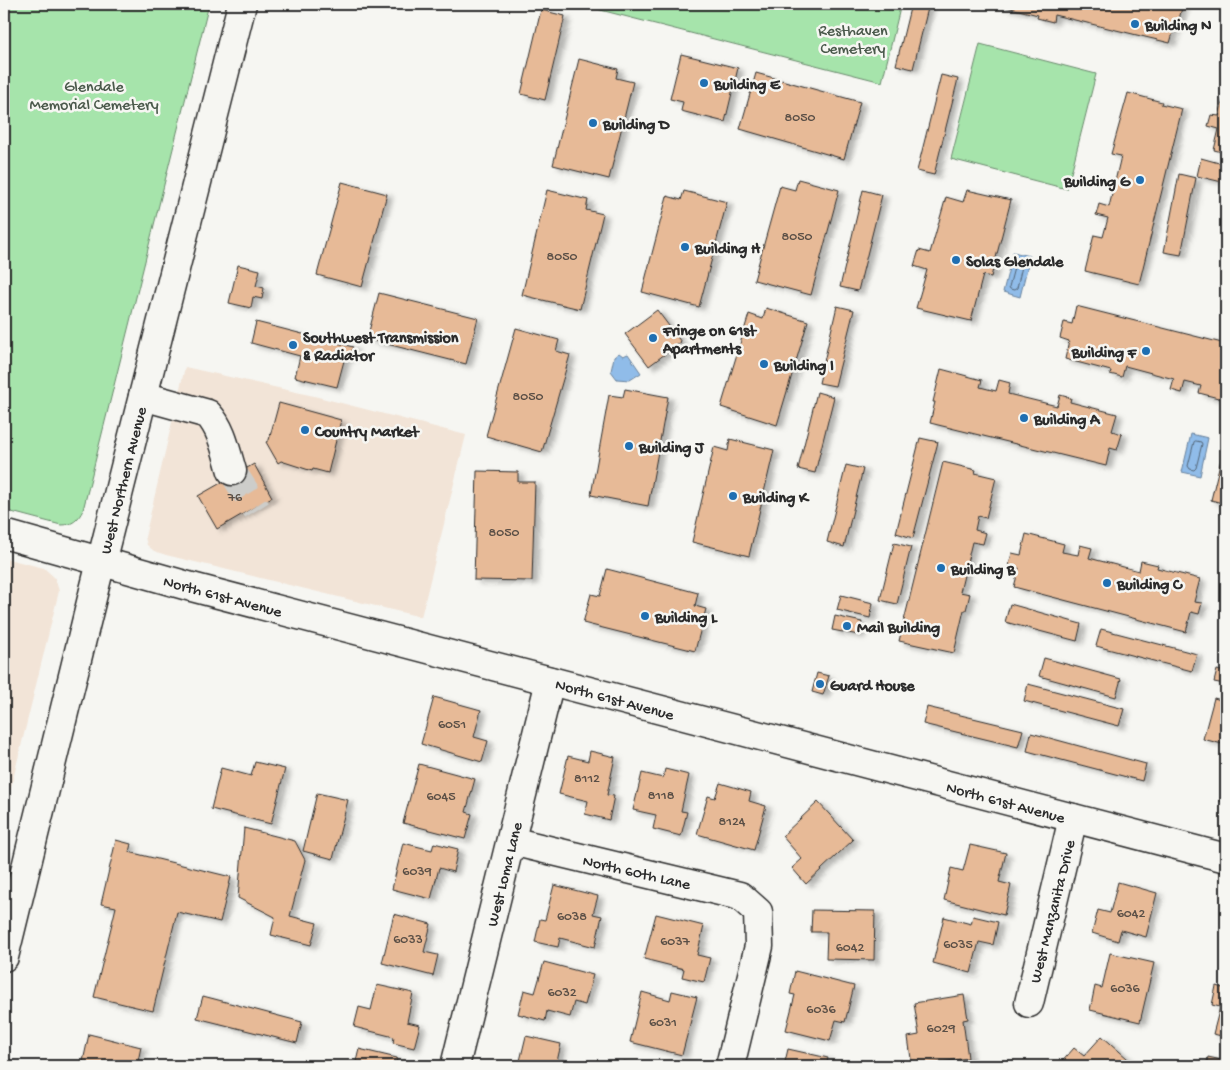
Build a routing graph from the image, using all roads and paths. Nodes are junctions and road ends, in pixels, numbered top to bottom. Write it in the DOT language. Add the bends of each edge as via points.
graph roads {
  1 [pos="242,4"];
  2 [pos="143,396"];
  3 [pos="232,471"];
  4 [pos="4,534"];
  5 [pos="102,561"];
  6 [pos="550,681"];
  7 [pos="1073,818"];
  8 [pos="511,841"];
  9 [pos="1226,858"];
  10 [pos="4,958"];
  11 [pos="1029,1004"];
  12 [pos="455,1066"];
  13 [pos="730,1066"];
  1 -- 2 [label="street, West Northern Avenue"];
  2 -- 3 [label="street" via="208,414 222,436"];
  2 -- 5 [label="street, West Northern Avenue"];
  4 -- 5 [label="street, North 61st Avenue"];
  5 -- 6 [label="street, North 61st Avenue"];
  5 -- 10 [label="street, West Northern Avenue"];
  6 -- 7 [label="street, North 61st Avenue"];
  6 -- 8 [label="street, West Loma Lane"];
  7 -- 9 [label="street, North 61st Avenue"];
  7 -- 11 [label="street, West Manzanita Drive"];
  8 -- 12 [label="street, West Loma Lane"];
  8 -- 13 [label="street, North 60th Lane" via="740,896 758,912 759,946"];
}
